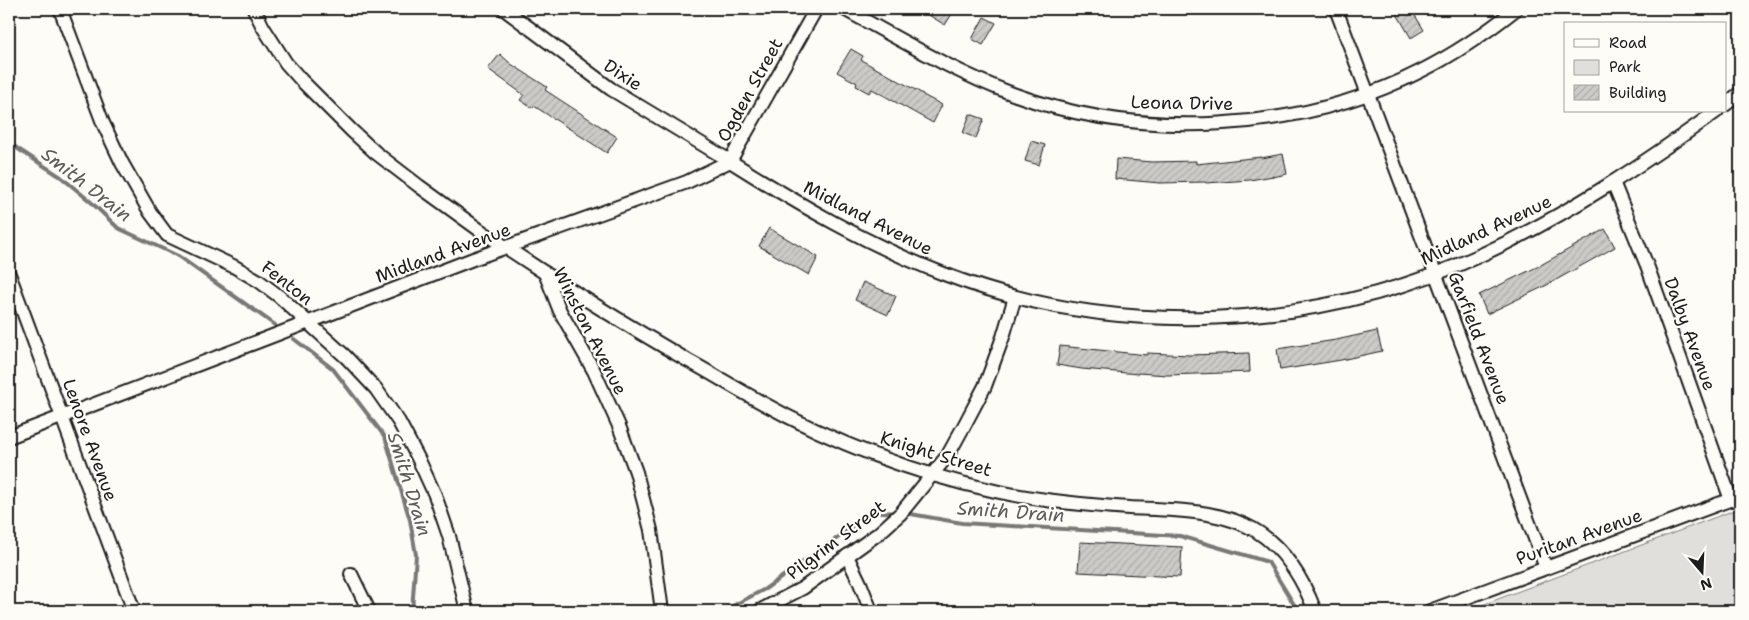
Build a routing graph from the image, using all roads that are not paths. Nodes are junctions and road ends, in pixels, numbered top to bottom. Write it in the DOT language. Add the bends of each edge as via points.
graph roads {
  1 [pos="60,9"];
  2 [pos="254,9"];
  3 [pos="504,9"];
  4 [pos="816,9"];
  5 [pos="844,9"];
  6 [pos="1336,9"];
  7 [pos="1516,9"];
  8 [pos="1368,92"];
  9 [pos="1740,93"];
  10 [pos="1726,104"];
  11 [pos="1716,112"];
  12 [pos="730,161"];
  13 [pos="1613,182"];
  14 [pos="506,248"];
  15 [pos="545,273"];
  16 [pos="1437,274"];
  17 [pos="10,278"];
  18 [pos="1015,297"];
  19 [pos="309,322"];
  20 [pos="62,417"];
  21 [pos="9,437"];
  22 [pos="931,475"];
  23 [pos="1736,498"];
  24 [pos="846,556"];
  25 [pos="1546,568"];
  26 [pos="352,574"];
  27 [pos="134,611"];
  28 [pos="369,611"];
  29 [pos="467,611"];
  30 [pos="662,611"];
  31 [pos="758,611"];
  32 [pos="871,611"];
  33 [pos="1315,611"];
  34 [pos="1430,611"];
  1 -- 19 [label="street, Fenton" via="103,123 122,163 167,235 259,281"];
  2 -- 14 [label="street, Winston Avenue" via="286,63 352,131 418,186"];
  3 -- 12 [label="street, Dixie" via="611,89"];
  4 -- 12 [label="street, Ogden Street"];
  5 -- 8 [label="street, Leona Drive" via="979,80 1040,102 1102,117 1167,124 1241,122 1314,110"];
  6 -- 8 [label="street, Garfield Avenue"];
  7 -- 8 [label="street, Leona Drive" via="1421,71"];
  8 -- 16 [label="street, Garfield Avenue"];
  9 -- 10 [label="street"];
  11 -- 13 [label="street, Midland Avenue"];
  12 -- 14 [label="street, Midland Avenue" via="687,182"];
  12 -- 18 [label="street, Midland Avenue" via="873,244 943,274"];
  13 -- 16 [label="street, Midland Avenue" via="1528,233"];
  13 -- 23 [label="street, Dalby Avenue"];
  14 -- 15 [label="street, Winston Avenue"];
  14 -- 19 [label="street, Midland Avenue"];
  15 -- 22 [label="street, Knight Street" via="594,306 760,402 836,439"];
  15 -- 30 [label="street, Winston Avenue" via="560,311 594,371 636,472 651,530"];
  16 -- 18 [label="street, Midland Avenue" via="1343,302 1238,317 1127,315"];
  16 -- 25 [label="street, Garfield Avenue"];
  17 -- 20 [label="street, Lenore Avenue"];
  18 -- 22 [label="street, Pilgrim Street" via="985,386 948,455"];
  19 -- 20 [label="street, Midland Avenue"];
  19 -- 29 [label="street, Fenton" via="376,389 399,422 435,495 449,536"];
  20 -- 21 [label="street, Midland Avenue"];
  20 -- 27 [label="street, Lenore Avenue"];
  22 -- 24 [label="street, Pilgrim Street" via="895,520"];
  22 -- 33 [label="street, Knight Street" via="1025,497 1222,517 1257,532 1282,553"];
  23 -- 25 [label="street, Puritan Avenue"];
  24 -- 31 [label="street, Pilgrim Street" via="803,588"];
  24 -- 32 [label="street"];
  25 -- 34 [label="street, Puritan Avenue"];
  26 -- 28 [label="street"];
}
